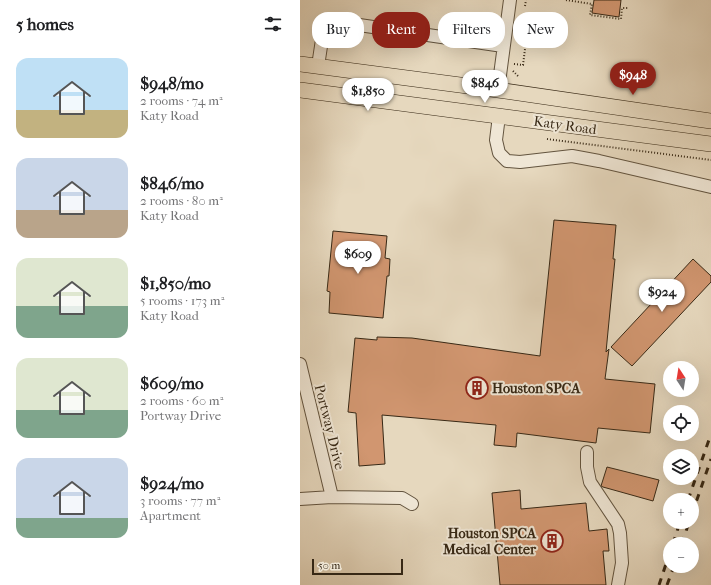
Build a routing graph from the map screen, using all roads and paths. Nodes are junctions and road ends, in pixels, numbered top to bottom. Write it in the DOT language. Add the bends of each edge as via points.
graph roads {
  1 [pos="510,0"];
  2 [pos="526,0"];
  3 [pos="566,0"];
  4 [pos="525,6"];
  5 [pos="628,8"];
  6 [pos="505,33"];
  7 [pos="438,37"];
  8 [pos="503,48"];
  9 [pos="525,48"];
  10 [pos="300,64"];
  11 [pos="318,66"];
  12 [pos="518,76"];
  13 [pos="300,90"];
  14 [pos="498,90"];
  15 [pos="316,92"];
  16 [pos="499,116"];
  17 [pos="711,120"];
  18 [pos="547,139"];
  19 [pos="711,144"];
  20 [pos="711,160"];
  21 [pos="711,187"];
  22 [pos="300,364"];
  23 [pos="587,452"];
  24 [pos="332,497"];
  25 [pos="300,499"];
  26 [pos="412,504"];
  27 [pos="618,585"];
  1 -- 6 [label="street"];
  2 -- 4 [label="path"];
  3 -- 5 [label="path" via="592,4 590,15 621,19 622,8"];
  7 -- 11 [label="street" via="325,20"];
  8 -- 14 [label="street"];
  9 -- 12 [label="path" via="523,65 512,65 512,71"];
  10 -- 11 [label="main road, Katy Road"];
  11 -- 14 [label="main road, Katy Road"];
  11 -- 15 [label="main road"];
  13 -- 15 [label="main road, Katy Road"];
  14 -- 16 [label="main road"];
  14 -- 17 [label="main road, Katy Road"];
  15 -- 16 [label="main road, Katy Road"];
  16 -- 19 [label="main road, Katy Road"];
  16 -- 21 [label="street" via="496,140 499,152 507,161 572,156"];
  18 -- 20 [label="path"];
  22 -- 24 [label="street, Portway Drive"];
  23 -- 27 [label="street" via="590,482 619,528 622,564"];
  24 -- 25 [label="street"];
  24 -- 26 [label="street" via="402,498"];
}
